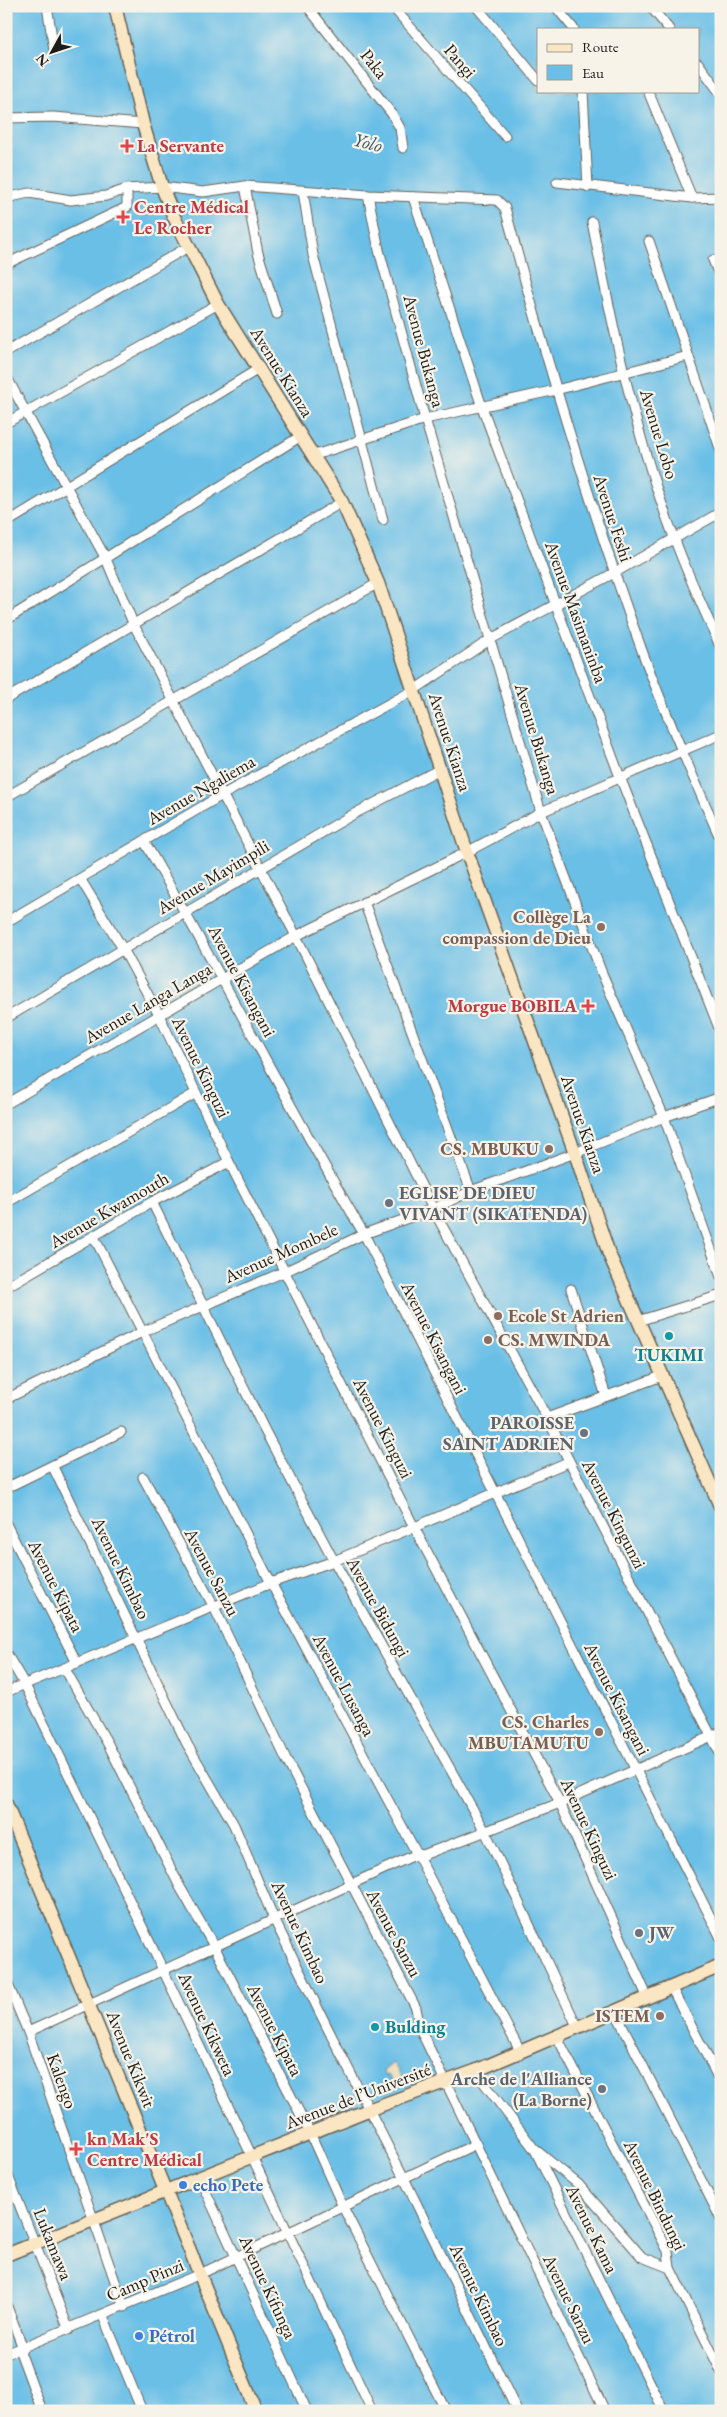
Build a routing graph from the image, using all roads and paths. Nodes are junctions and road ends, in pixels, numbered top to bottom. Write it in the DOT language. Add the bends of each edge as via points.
graph roads {
  1 [pos="47,6"];
  2 [pos="115,6"];
  3 [pos="307,6"];
  4 [pos="392,6"];
  5 [pos="476,6"];
  6 [pos="555,6"];
  7 [pos="650,6"];
  8 [pos="573,28"];
  9 [pos="669,28"];
  10 [pos="54,50"];
  11 [pos="700,67"];
  12 [pos="537,79"];
  13 [pos="583,92"];
  14 [pos="648,92"];
  15 [pos="721,94"];
  16 [pos="6,118"];
  17 [pos="144,124"];
  18 [pos="505,136"];
  19 [pos="404,148"];
  20 [pos="557,182"];
  21 [pos="246,186"];
  22 [pos="162,187"];
  23 [pos="588,187"];
  24 [pos="127,189"];
  25 [pos="303,191"];
  26 [pos="368,195"];
  27 [pos="721,197"];
  28 [pos="6,198"];
  29 [pos="413,198"];
  30 [pos="692,198"];
  31 [pos="592,222"];
  32 [pos="649,241"];
  33 [pos="188,247"];
  34 [pos="713,260"];
  35 [pos="6,264"];
  36 [pos="721,279"];
  37 [pos="218,304"];
  38 [pos="278,314"];
  39 [pos="6,352"];
  40 [pos="688,356"];
  41 [pos="260,368"];
  42 [pos="624,374"];
  43 [pos="6,376"];
  44 [pos="556,390"];
  45 [pos="482,407"];
  46 [pos="26,411"];
  47 [pos="425,419"];
  48 [pos="6,423"];
  49 [pos="301,436"];
  50 [pos="362,440"];
  51 [pos="721,451"];
  52 [pos="312,456"];
  53 [pos="67,488"];
  54 [pos="342,502"];
  55 [pos="721,512"];
  56 [pos="383,520"];
  57 [pos="6,524"];
  58 [pos="674,539"];
  59 [pos="106,559"];
  60 [pos="614,573"];
  61 [pos="378,582"];
  62 [pos="556,605"];
  63 [pos="6,620"];
  64 [pos="133,623"];
  65 [pos="491,639"];
  66 [pos="721,648"];
  67 [pos="414,690"];
  68 [pos="6,699"];
  69 [pos="172,700"];
  70 [pos="721,734"];
  71 [pos="681,751"];
  72 [pos="440,770"];
  73 [pos="620,778"];
  74 [pos="222,795"];
  75 [pos="6,797"];
  76 [pos="541,812"];
  77 [pos="721,840"];
  78 [pos="144,841"];
  79 [pos="468,852"];
  80 [pos="260,868"];
  81 [pos="81,880"];
  82 [pos="364,902"];
  83 [pos="186,912"];
  84 [pos="6,922"];
  85 [pos="296,936"];
  86 [pos="123,949"];
  87 [pos="222,979"];
  88 [pos="159,1015"];
  89 [pos="6,1018"];
  90 [pos="721,1033"];
  91 [pos="196,1093"];
  92 [pos="721,1097"];
  93 [pos="6,1104"];
  94 [pos="664,1116"];
  95 [pos="575,1153"];
  96 [pos="229,1162"];
  97 [pos="471,1191"];
  98 [pos="152,1202"];
  99 [pos="6,1203"];
  100 [pos="433,1209"];
  101 [pos="364,1234"];
  102 [pos="94,1237"];
  103 [pos="286,1271"];
  104 [pos="721,1277"];
  105 [pos="6,1287"];
  106 [pos="572,1289"];
  107 [pos="721,1295"];
  108 [pos="204,1305"];
  109 [pos="638,1321"];
  110 [pos="142,1332"];
  111 [pos="662,1376"];
  112 [pos="606,1396"];
  113 [pos="6,1399"];
  114 [pos="547,1418"];
  115 [pos="121,1432"];
  116 [pos="568,1462"];
  117 [pos="53,1466"];
  118 [pos="142,1477"];
  119 [pos="6,1488"];
  120 [pos="495,1494"];
  121 [pos="721,1508"];
  122 [pos="6,1524"];
  123 [pos="414,1527"];
  124 [pos="334,1561"];
  125 [pos="271,1583"];
  126 [pos="214,1607"];
  127 [pos="137,1638"];
  128 [pos="6,1653"];
  129 [pos="77,1663"];
  130 [pos="65,1669"];
  131 [pos="25,1685"];
  132 [pos="6,1692"];
  133 [pos="721,1732"];
  134 [pos="711,1736"];
  135 [pos="721,1755"];
  136 [pos="635,1770"];
  137 [pos="560,1803"];
  138 [pos="6,1804"];
  139 [pos="486,1833"];
  140 [pos="417,1854"];
  141 [pos="351,1886"];
  142 [pos="274,1918"];
  143 [pos="721,1938"];
  144 [pos="214,1946"];
  145 [pos="721,1966"];
  146 [pos="163,1969"];
  147 [pos="6,1980"];
  148 [pos="671,1986"];
  149 [pos="647,1996"];
  150 [pos="90,2004"];
  151 [pos="615,2010"];
  152 [pos="577,2026"];
  153 [pos="28,2032"];
  154 [pos="556,2035"];
  155 [pos="520,2051"];
  156 [pos="475,2071"];
  157 [pos="447,2082"];
  158 [pos="721,2082"];
  159 [pos="368,2110"];
  160 [pos="310,2133"];
  161 [pos="476,2144"];
  162 [pos="535,2150"];
  163 [pos="250,2156"];
  164 [pos="6,2171"];
  165 [pos="199,2177"];
  166 [pos="404,2178"];
  167 [pos="165,2191"];
  168 [pos="344,2207"];
  169 [pos="721,2219"];
  170 [pos="94,2220"];
  171 [pos="288,2233"];
  172 [pos="36,2243"];
  173 [pos="6,2255"];
  174 [pos="237,2256"];
  175 [pos="670,2268"];
  176 [pos="200,2274"];
  177 [pos="6,2304"];
  178 [pos="124,2307"];
  179 [pos="103,2316"];
  180 [pos="69,2330"];
  181 [pos="21,2348"];
  182 [pos="6,2354"];
  183 [pos="721,2371"];
  184 [pos="42,2411"];
  185 [pos="142,2411"];
  186 [pos="256,2411"];
  187 [pos="307,2411"];
  188 [pos="372,2411"];
  189 [pos="446,2411"];
  190 [pos="518,2411"];
  191 [pos="605,2411"];
  192 [pos="664,2411"];
  1 -- 10 [label="street"];
  2 -- 17 [label="street, Avenue Kianza"];
  3 -- 19 [label="street, Paka" via="392,114 400,128"];
  4 -- 18 [label="street, Pangi"];
  5 -- 12 [label="street"];
  6 -- 8 [label="street"];
  7 -- 9 [label="street"];
  11 -- 15 [label="street"];
  13 -- 23 [label="street"];
  14 -- 30 [label="street"];
  16 -- 17 [label="street" via="53,117"];
  17 -- 22 [label="street, Avenue Kianza"];
  20 -- 23 [label="street"];
  21 -- 22 [label="street" via="203,192"];
  21 -- 25 [label="street"];
  21 -- 38 [label="street" via="258,253"];
  22 -- 24 [label="street"];
  22 -- 33 [label="street, Avenue Kianza"];
  23 -- 30 [label="street"];
  24 -- 28 [label="street" via="106,196 71,200 29,193"];
  24 -- 35 [label="street" via="127,207"];
  25 -- 26 [label="street"];
  25 -- 50 [label="street" via="313,255"];
  26 -- 29 [label="street"];
  26 -- 47 [label="street, Avenue Bukanga" via="379,250"];
  27 -- 30 [label="street"];
  29 -- 44 [label="street, Avenue Feshi" via="497,200 505,208"];
  29 -- 45 [label="street, Avenue Masimaninba"];
  31 -- 42 [label="street, Avenue Lobo"];
  32 -- 40 [label="street"];
  33 -- 37 [label="street, Avenue Kianza"];
  33 -- 39 [label="street"];
  34 -- 36 [label="street"];
  37 -- 41 [label="street, Avenue Kianza"];
  37 -- 46 [label="street"];
  40 -- 42 [label="street"];
  40 -- 51 [label="street"];
  41 -- 49 [label="street, Avenue Kianza"];
  41 -- 53 [label="street"];
  42 -- 44 [label="street"];
  42 -- 58 [label="street, Avenue Lobo"];
  43 -- 46 [label="street, Avenue Kingunzi"];
  44 -- 45 [label="street"];
  44 -- 60 [label="street, Avenue Feshi"];
  45 -- 47 [label="street"];
  45 -- 62 [label="street, Avenue Masimaninba"];
  46 -- 48 [label="street"];
  46 -- 53 [label="street, Avenue Kingunzi"];
  47 -- 50 [label="street"];
  47 -- 65 [label="street, Avenue Bukanga"];
  49 -- 52 [label="street, Avenue Kianza"];
  49 -- 59 [label="street"];
  50 -- 52 [label="street"];
  50 -- 56 [label="street"];
  52 -- 54 [label="street, Avenue Kianza"];
  53 -- 57 [label="street"];
  53 -- 59 [label="street, Avenue Kingunzi"];
  54 -- 61 [label="street, Avenue Kianza"];
  54 -- 64 [label="street"];
  55 -- 58 [label="street, Avenue Ngaliema"];
  58 -- 60 [label="street, Avenue Ngaliema"];
  58 -- 66 [label="street, Avenue Lobo"];
  59 -- 63 [label="street"];
  59 -- 64 [label="street, Avenue Kingunzi"];
  60 -- 62 [label="street, Avenue Ngaliema"];
  60 -- 71 [label="street, Avenue Feshi"];
  61 -- 67 [label="street, Avenue Kianza"];
  61 -- 69 [label="street"];
  62 -- 65 [label="street, Avenue Ngaliema"];
  62 -- 73 [label="street, Avenue Masimaninba"];
  64 -- 68 [label="street"];
  64 -- 69 [label="street, Avenue Kingunzi"];
  65 -- 67 [label="street, Avenue Ngaliema"];
  65 -- 76 [label="street, Avenue Bukanga"];
  67 -- 72 [label="street, Avenue Kianza"];
  67 -- 74 [label="street, Avenue Ngaliema"];
  69 -- 74 [label="street, Avenue Kingunzi"];
  69 -- 75 [label="street"];
  70 -- 71 [label="street, Avenue Langa Langa"];
  71 -- 73 [label="street, Avenue Langa Langa"];
  71 -- 77 [label="street, Avenue Feshi"];
  72 -- 79 [label="street, Avenue Kianza"];
  72 -- 80 [label="street, Avenue Mayimpili" via="352,815"];
  73 -- 76 [label="street, Avenue Langa Langa"];
  73 -- 90 [label="street, Avenue Masimaninba"];
  74 -- 78 [label="street, Avenue Ngaliema"];
  74 -- 80 [label="street, Avenue Kingunzi"];
  76 -- 79 [label="street, Avenue Langa Langa"];
  76 -- 94 [label="street, Avenue Bukanga" via="601,971"];
  78 -- 81 [label="street, Avenue Ngaliema"];
  78 -- 83 [label="street, Avenue Kisangani"];
  79 -- 82 [label="street, Avenue Langa Langa"];
  79 -- 95 [label="street, Avenue Kianza"];
  80 -- 83 [label="street, Avenue Mayimpili"];
  80 -- 85 [label="street, Avenue Kingunzi"];
  81 -- 84 [label="street, Avenue Ngaliema"];
  81 -- 86 [label="street, Avenue Kinguzi"];
  82 -- 85 [label="street, Avenue Langa Langa"];
  82 -- 97 [label="street"];
  83 -- 86 [label="street, Avenue Mayimpili"];
  83 -- 87 [label="street, Avenue Kisangani"];
  85 -- 87 [label="street, Avenue Langa Langa"];
  85 -- 100 [label="street, Avenue Kingunzi"];
  86 -- 88 [label="street, Avenue Kinguzi"];
  86 -- 89 [label="street, Avenue Mayimpili"];
  87 -- 88 [label="street, Avenue Langa Langa"];
  87 -- 101 [label="street, Avenue Kisangani" via="322,1164"];
  88 -- 91 [label="street, Avenue Kinguzi"];
  88 -- 93 [label="street, Avenue Langa Langa"];
  91 -- 96 [label="street, Avenue Kinguzi"];
  91 -- 99 [label="street"];
  92 -- 94 [label="street, Avenue Mombele"];
  94 -- 95 [label="street, Avenue Mombele"];
  94 -- 104 [label="street, Avenue Bukanga"];
  95 -- 97 [label="street, Avenue Mombele"];
  95 -- 109 [label="street, Avenue Kianza" via="609,1254"];
  96 -- 98 [label="street, Avenue Kwamouth"];
  96 -- 103 [label="street, Avenue Kinguzi"];
  97 -- 100 [label="street, Avenue Mombele"];
  98 -- 102 [label="street, Avenue Kwamouth"];
  98 -- 108 [label="street, Avenue Bidungi"];
  100 -- 101 [label="street, Avenue Mombele"];
  100 -- 114 [label="street, Avenue Kingunzi"];
  101 -- 103 [label="street, Avenue Mombele"];
  101 -- 120 [label="street, Avenue Kisangani"];
  102 -- 105 [label="street, Avenue Kwamouth"];
  102 -- 110 [label="street, Avenue Lusanga"];
  103 -- 108 [label="street, Avenue Mombele"];
  103 -- 123 [label="street, Avenue Kinguzi"];
  106 -- 112 [label="street"];
  107 -- 109 [label="street"];
  108 -- 110 [label="street, Avenue Mombele"];
  108 -- 124 [label="street, Avenue Bidungi" via="265,1431"];
  109 -- 111 [label="street, Avenue Kianza"];
  110 -- 113 [label="street, Avenue Mombele"];
  110 -- 125 [label="street, Avenue Lusanga"];
  111 -- 112 [label="street"];
  111 -- 121 [label="street, Avenue Kianza"];
  112 -- 114 [label="street"];
  114 -- 116 [label="street, Avenue Kingunzi"];
  115 -- 117 [label="street"];
  116 -- 120 [label="street"];
  116 -- 134 [label="street, Avenue Kingunzi"];
  117 -- 119 [label="street"];
  117 -- 127 [label="street, Avenue Kimbao"];
  118 -- 126 [label="street, Avenue Sanzu"];
  120 -- 123 [label="street"];
  120 -- 136 [label="street, Avenue Kisangani"];
  122 -- 129 [label="street, Avenue Kipata"];
  123 -- 124 [label="street"];
  123 -- 137 [label="street, Avenue Kinguzi"];
  124 -- 125 [label="street"];
  124 -- 139 [label="street, Avenue Bidungi"];
  125 -- 126 [label="street"];
  125 -- 140 [label="street, Avenue Lusanga"];
  126 -- 127 [label="street"];
  126 -- 141 [label="street, Avenue Sanzu"];
  127 -- 129 [label="street"];
  127 -- 142 [label="street, Avenue Kimbao" via="187,1744 234,1825"];
  128 -- 131 [label="street, Avenue Kikweta"];
  129 -- 130 [label="street"];
  130 -- 131 [label="street"];
  130 -- 144 [label="street, Avenue Kipata"];
  131 -- 132 [label="street"];
  131 -- 146 [label="street, Avenue Kikweta"];
  133 -- 134 [label="street"];
  134 -- 135 [label="street, Avenue Kingunzi"];
  134 -- 136 [label="street"];
  136 -- 137 [label="street"];
  136 -- 143 [label="street, Avenue Kisangani"];
  137 -- 139 [label="street"];
  137 -- 149 [label="street, Avenue Kinguzi"];
  138 -- 150 [label="street, Avenue Kikwit"];
  139 -- 140 [label="street" via="423,1855"];
  139 -- 152 [label="street, Avenue Bidungi"];
  140 -- 141 [label="street"];
  140 -- 155 [label="street, Avenue Lusanga"];
  141 -- 142 [label="street"];
  141 -- 157 [label="street, Avenue Sanzu" via="416,2008 420,2028"];
  142 -- 144 [label="street"];
  142 -- 159 [label="street, Avenue Kimbao"];
  144 -- 146 [label="street"];
  144 -- 160 [label="street, Avenue Kipata"];
  145 -- 148 [label="street, Avenue de l’Université"];
  146 -- 150 [label="street"];
  146 -- 163 [label="street, Avenue Kikweta"];
  147 -- 153 [label="street, Kalengo"];
  148 -- 149 [label="street, Avenue de l’Université"];
  148 -- 158 [label="street"];
  149 -- 151 [label="street, Avenue de l’Université"];
  150 -- 153 [label="street"];
  150 -- 167 [label="street, Avenue Kikwit"];
  151 -- 152 [label="street, Avenue de l’Université"];
  151 -- 169 [label="street"];
  152 -- 154 [label="street, Avenue de l’Université"];
  153 -- 170 [label="street, Kalengo"];
  154 -- 155 [label="street, Avenue de l’Université"];
  154 -- 175 [label="street, Avenue Bindungi" via="668,2251"];
  155 -- 156 [label="street, Avenue de l’Université"];
  156 -- 157 [label="street, Avenue de l’Université"];
  156 -- 162 [label="street, Avenue Kama"];
  157 -- 159 [label="street, Avenue de l’Université"];
  157 -- 161 [label="street, Avenue Sanzu"];
  159 -- 160 [label="street, Avenue de l’Université"];
  159 -- 166 [label="street, Avenue Kimbao"];
  160 -- 163 [label="street, Avenue de l’Université"];
  160 -- 168 [label="street, Avenue Kipata"];
  161 -- 166 [label="street, Camp Pinzi"];
  161 -- 191 [label="street, Avenue Sanzu"];
  162 -- 175 [label="street" via="578,2184 642,2257"];
  162 -- 192 [label="street, Avenue Kama"];
  163 -- 165 [label="street, Avenue de l’Université"];
  163 -- 171 [label="street, Avenue Kikweta"];
  164 -- 172 [label="street, Lukamawa"];
  165 -- 167 [label="street, Avenue de l’Université"];
  165 -- 174 [label="street, Avenue Kifunga"];
  166 -- 168 [label="street, Camp Pinzi"];
  166 -- 190 [label="street, Avenue Kimbao"];
  167 -- 170 [label="street, Avenue de l’Université"];
  167 -- 176 [label="street, Avenue Kikwit"];
  168 -- 171 [label="street, Camp Pinzi"];
  168 -- 189 [label="street, Avenue Kipata"];
  170 -- 172 [label="street, Avenue de l’Université"];
  170 -- 178 [label="street, Kalengo"];
  171 -- 174 [label="street, Camp Pinzi"];
  171 -- 188 [label="street, Avenue Kikweta"];
  172 -- 173 [label="street, Avenue de l’Université"];
  172 -- 180 [label="street, Lukamawa"];
  174 -- 176 [label="street, Camp Pinzi"];
  174 -- 187 [label="street, Avenue Kifunga"];
  175 -- 183 [label="street, Avenue Bindungi"];
  176 -- 178 [label="street, Camp Pinzi"];
  176 -- 186 [label="street, Avenue Kikwit"];
  177 -- 181 [label="street"];
  178 -- 179 [label="street, Camp Pinzi"];
  179 -- 180 [label="street, Camp Pinzi"];
  179 -- 185 [label="street, Camp Pinzi"];
  180 -- 181 [label="street, Camp Pinzi"];
  181 -- 182 [label="street, Camp Pinzi"];
  181 -- 184 [label="street"];
}
